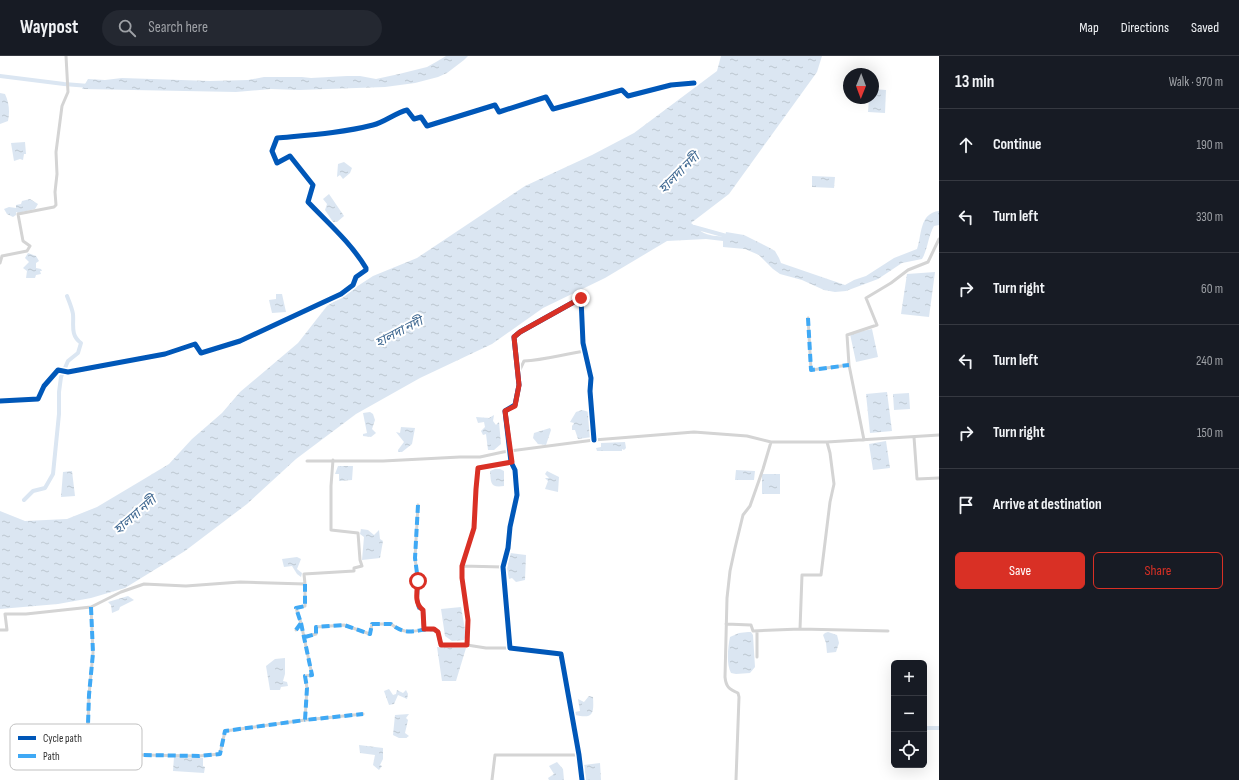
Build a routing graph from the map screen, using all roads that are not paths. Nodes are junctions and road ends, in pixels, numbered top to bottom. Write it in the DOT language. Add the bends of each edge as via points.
graph roads {
  1 [pos="66,56"];
  2 [pos="694,83"];
  3 [pos="939,239"];
  4 [pos="0,263"];
  5 [pos="808,318"];
  6 [pos="585,351"];
  7 [pos="850,365"];
  8 [pos="518,374"];
  9 [pos="0,401"];
  10 [pos="939,435"];
  11 [pos="914,437"];
  12 [pos="594,440"];
  13 [pos="864,440"];
  14 [pos="771,442"];
  15 [pos="827,442"];
  16 [pos="511,451"];
  17 [pos="333,460"];
  18 [pos="307,461"];
  19 [pos="512,462"];
  20 [pos="939,478"];
  21 [pos="418,505"];
  22 [pos="462,566"];
  23 [pos="503,567"];
  24 [pos="305,584"];
  25 [pos="91,607"];
  26 [pos="301,623"];
  27 [pos="726,624"];
  28 [pos="424,629"];
  29 [pos="800,629"];
  30 [pos="0,630"];
  31 [pos="296,630"];
  32 [pos="757,631"];
  33 [pos="888,631"];
  34 [pos="304,637"];
  35 [pos="467,645"];
  36 [pos="510,648"];
  37 [pos="757,657"];
  38 [pos="363,714"];
  39 [pos="305,720"];
  40 [pos="88,724"];
  41 [pos="142,755"];
  42 [pos="579,755"];
  43 [pos="492,780"];
  44 [pos="582,780"];
  45 [pos="736,780"];
  1 -- 4 [label="street" via="68,92 62,106 56,152 56,205 18,214 23,241 30,246 27,251 2,256"];
  2 -- 9 [label="street" via="671,85 628,96 622,90 553,109 546,97 500,112 495,105 428,126 421,118 414,119 407,110 375,125 278,138 272,151 277,163 290,156 300,168 312,185 308,202 340,235 366,270 356,277 353,285 341,294 240,341 202,353 195,344 165,354 68,372 58,370 44,386 38,399"];
  3 -- 7 [label="street" via="928,262 908,270 866,298 877,325 847,335"];
  5 -- 7 [label="street" via="811,370"];
  6 -- 8 [label="street" via="524,361"];
  6 -- 8 [label="street" via="582,343 581,298 514,337"];
  6 -- 12 [label="street" via="591,378"];
  7 -- 13 [label="street"];
  8 -- 16 [label="street" via="519,385 515,406 505,411"];
  10 -- 11 [label="street"];
  11 -- 13 [label="street"];
  11 -- 20 [label="street" via="917,480"];
  12 -- 14 [label="street" via="694,432 747,436"];
  12 -- 16 [label="street"];
  13 -- 15 [label="street"];
  14 -- 15 [label="street"];
  14 -- 27 [label="street" via="750,506 743,515 734,548"];
  15 -- 29 [label="street" via="834,484 821,575 802,575"];
  16 -- 17 [label="street" via="480,457 383,461"];
  16 -- 19 [label="street"];
  17 -- 18 [label="street"];
  17 -- 24 [label="street" via="331,530 358,533 362,566 354,568 354,572 304,574"];
  19 -- 22 [label="street" via="478,468 474,528"];
  19 -- 23 [label="street" via="516,495"];
  21 -- 28 [label="street" via="415,558 417,599 419,608 423,610"];
  22 -- 23 [label="street"];
  22 -- 35 [label="street" via="468,620"];
  23 -- 36 [label="street"];
  24 -- 25 [label="street" via="144,584 120,592"];
  24 -- 26 [label="street" via="305,606 296,608"];
  25 -- 30 [label="street" via="5,614 7,630"];
  25 -- 40 [label="street" via="93,653"];
  26 -- 31 [label="street"];
  26 -- 34 [label="street"];
  27 -- 32 [label="street" via="751,625 753,631"];
  27 -- 45 [label="street" via="726,685 738,693 739,697"];
  28 -- 34 [label="street" via="407,632 391,624 372,624 370,634 344,625 316,627 316,634"];
  28 -- 35 [label="street" via="434,629 438,632 441,645"];
  29 -- 32 [label="street"];
  29 -- 33 [label="street"];
  32 -- 37 [label="street"];
  34 -- 39 [label="street" via="312,675 305,676"];
  35 -- 36 [label="street"];
  36 -- 42 [label="street" via="561,654"];
  38 -- 39 [label="street"];
  39 -- 41 [label="street" via="225,731 220,754"];
  42 -- 43 [label="street" via="496,755"];
  42 -- 44 [label="street"];
}
